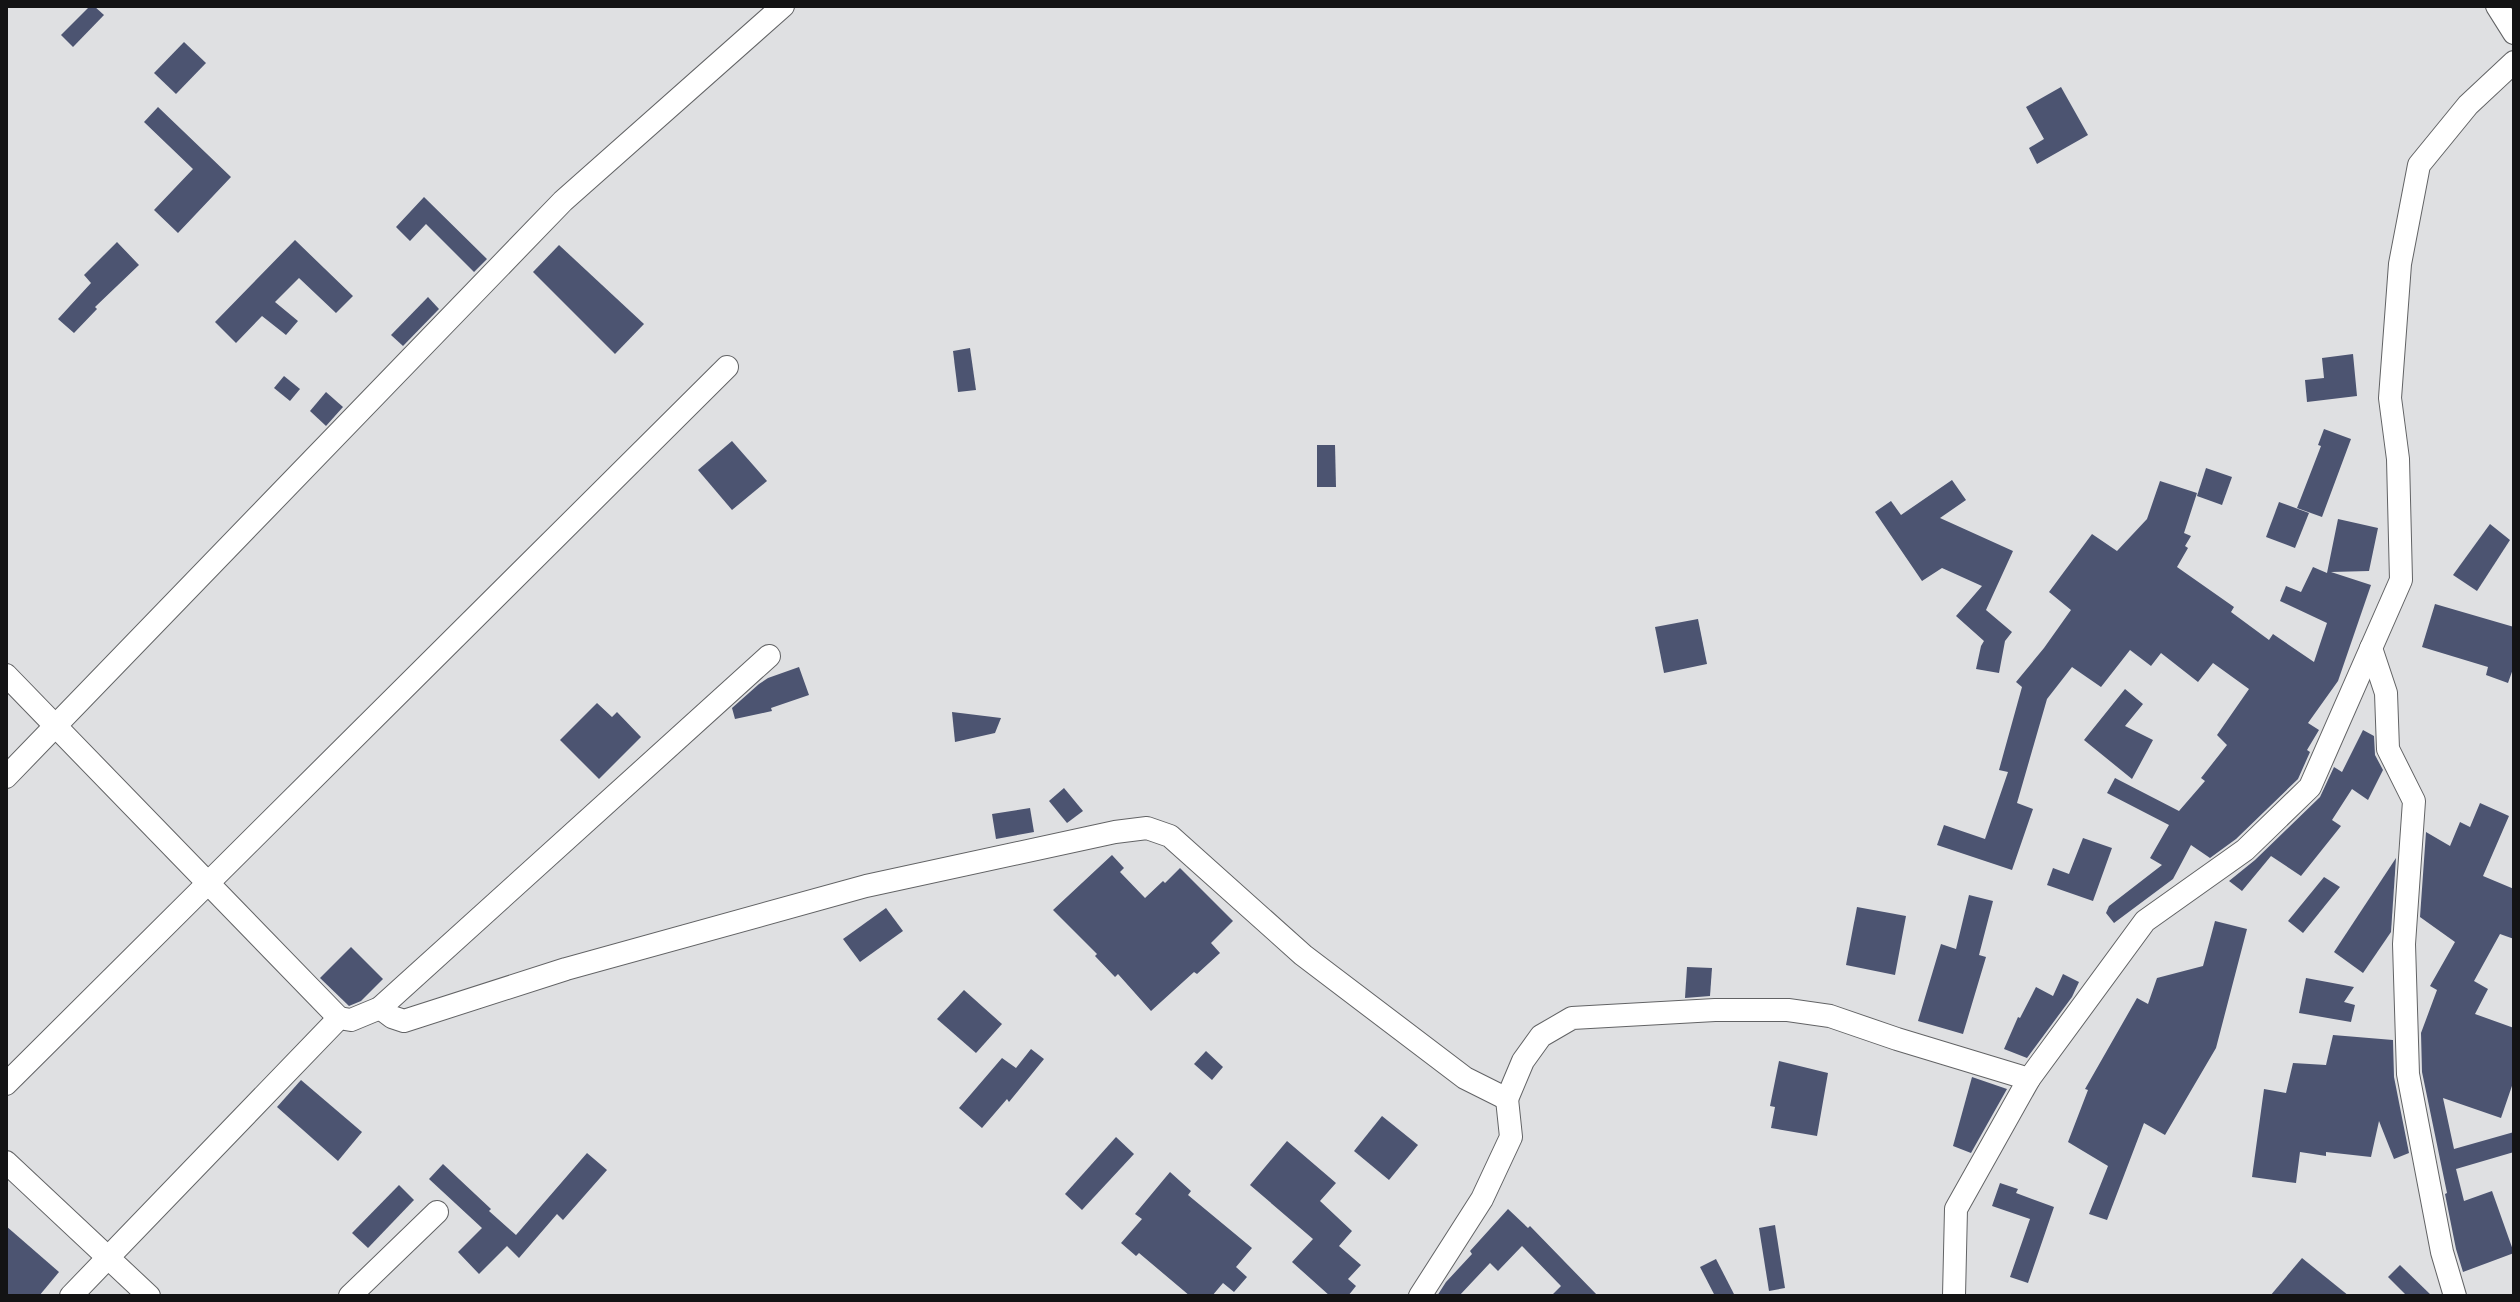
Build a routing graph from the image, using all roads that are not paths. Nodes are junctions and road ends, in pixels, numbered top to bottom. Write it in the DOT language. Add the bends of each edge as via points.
graph roads {
  1 [pos="783,6"];
  2 [pos="2497,6"];
  3 [pos="2514,33"];
  4 [pos="2514,62"];
  5 [pos="727,367"];
  6 [pos="2371,648"];
  7 [pos="769,656"];
  8 [pos="6,675"];
  9 [pos="56,726"];
  10 [pos="6,777"];
  11 [pos="207,883"];
  12 [pos="380,1008"];
  13 [pos="339,1018"];
  14 [pos="2029,1079"];
  15 [pos="6,1084"];
  16 [pos="1507,1099"];
  17 [pos="6,1162"];
  18 [pos="437,1212"];
  19 [pos="109,1258"];
  20 [pos="71,1296"];
  21 [pos="149,1296"];
  22 [pos="350,1296"];
  23 [pos="1420,1296"];
  24 [pos="1954,1296"];
  25 [pos="2455,1296"];
  1 -- 9 [label="street" via="563,201"];
  2 -- 3 [label="street"];
  4 -- 6 [label="street" via="2468,105 2419,165 2400,264 2390,398 2398,459 2401,580"];
  5 -- 11 [label="street"];
  6 -- 14 [label="street" via="2310,787 2245,850 2145,921"];
  6 -- 25 [label="street" via="2386,693 2388,749 2414,801 2404,944 2408,1074"];
  7 -- 12 [label="street"];
  8 -- 9 [label="street"];
  9 -- 10 [label="street"];
  9 -- 11 [label="street"];
  11 -- 13 [label="street"];
  11 -- 15 [label="street"];
  12 -- 13 [label="street" via="351,1020"];
  12 -- 16 [label="street" via="404,1021 566,969 866,886 1147,828 1170,836 1303,955 1465,1078"];
  13 -- 19 [label="street"];
  14 -- 16 [label="street" via="1830,1016 1715,1010 1572,1018 1541,1036"];
  14 -- 24 [label="street" via="1956,1209"];
  16 -- 23 [label="street" via="1511,1137 1482,1199"];
  17 -- 19 [label="street"];
  18 -- 22 [label="street"];
  19 -- 20 [label="street"];
  19 -- 21 [label="street"];
}
